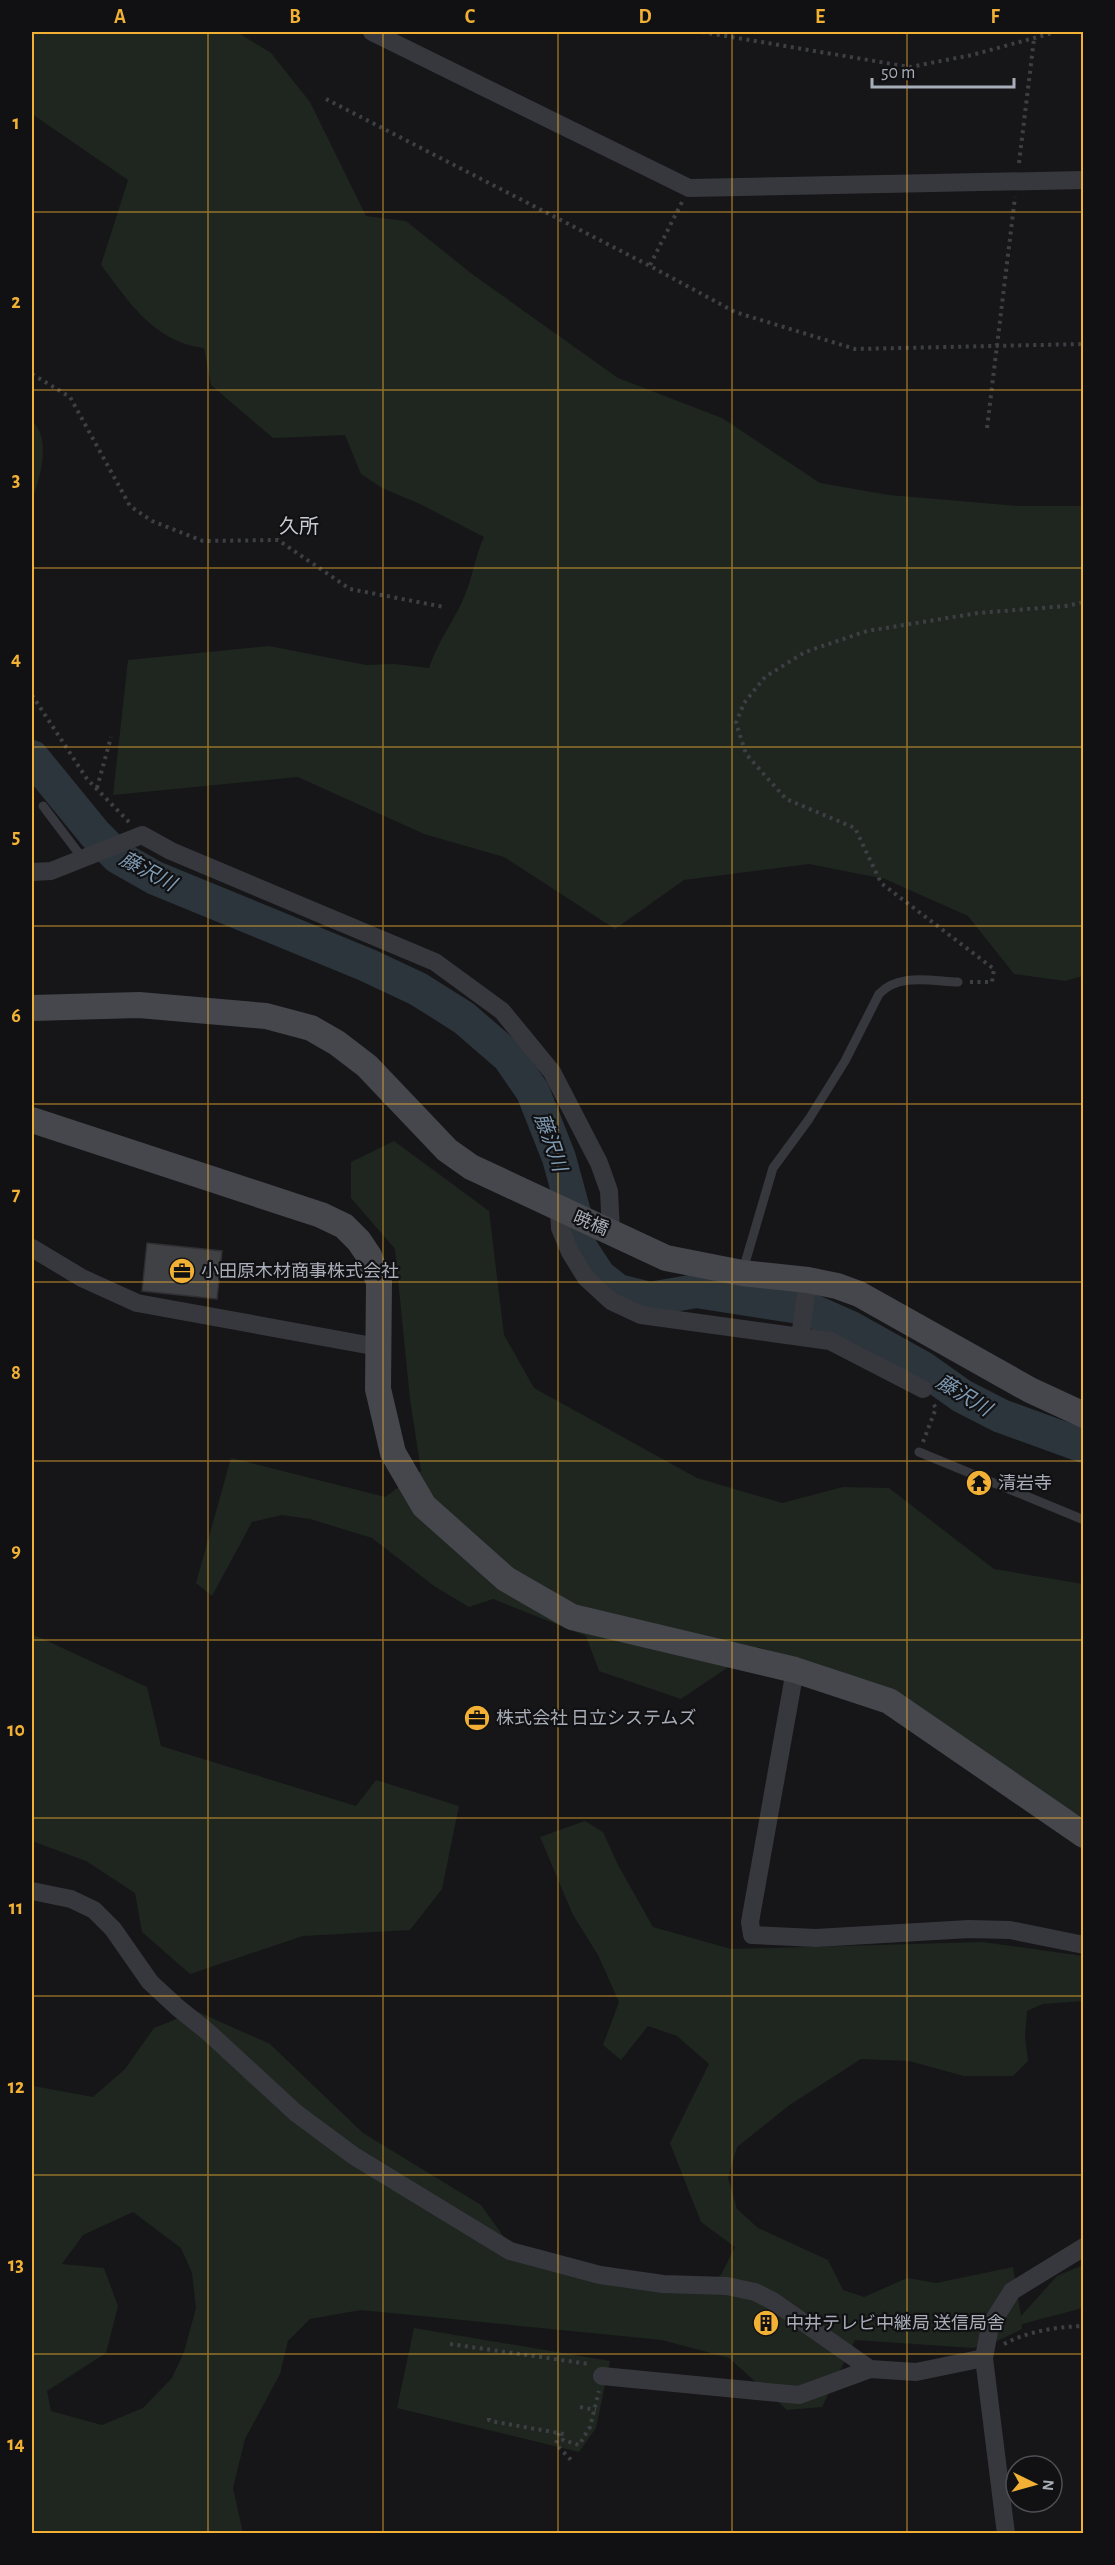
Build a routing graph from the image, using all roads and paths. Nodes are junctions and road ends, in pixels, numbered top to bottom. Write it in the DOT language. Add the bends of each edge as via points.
graph roads {
  1 [pos="372,32"];
  2 [pos="702,32"];
  3 [pos="1056,32"];
  4 [pos="1034,39"];
  5 [pos="326,99"];
  6 [pos="1083,180"];
  7 [pos="1017,181"];
  8 [pos="688,188"];
  9 [pos="650,266"];
  10 [pos="996,344"];
  11 [pos="1083,344"];
  12 [pos="32,374"];
  13 [pos="987,428"];
  14 [pos="1083,602"];
  15 [pos="444,607"];
  16 [pos="32,695"];
  17 [pos="111,737"];
  18 [pos="97,788"];
  19 [pos="43,806"];
  20 [pos="142,835"];
  21 [pos="83,860"];
  22 [pos="32,872"];
  23 [pos="958,982"];
  24 [pos="32,1008"];
  25 [pos="32,1120"];
  26 [pos="559,1209"];
  27 [pos="617,1234"];
  28 [pos="32,1248"];
  29 [pos="742,1273"];
  30 [pos="807,1287"];
  31 [pos="800,1334"];
  32 [pos="378,1347"];
  33 [pos="923,1389"];
  34 [pos="936,1408"];
  35 [pos="1083,1415"];
  36 [pos="926,1435"];
  37 [pos="919,1452"];
  38 [pos="1083,1520"];
  39 [pos="795,1670"];
  40 [pos="1083,1835"];
  41 [pos="32,1891"];
  42 [pos="1083,1945"];
  43 [pos="1083,2247"];
  44 [pos="1083,2326"];
  45 [pos="450,2344"];
  46 [pos="984,2358"];
  47 [pos="870,2368"];
  48 [pos="602,2376"];
  49 [pos="580,2407"];
  50 [pos="596,2410"];
  51 [pos="489,2418"];
  52 [pos="559,2433"];
  53 [pos="572,2461"];
  54 [pos="1006,2534"];
  1 -- 8 [label="street"];
  2 -- 4 [label="path" via="910,67"];
  3 -- 4 [label="path"];
  4 -- 7 [label="path"];
  5 -- 9 [label="path"];
  6 -- 7 [label="street"];
  7 -- 8 [label="street"];
  7 -- 10 [label="path"];
  8 -- 9 [label="path"];
  9 -- 10 [label="path" via="735,312 855,348"];
  10 -- 11 [label="path"];
  10 -- 13 [label="path"];
  12 -- 15 [label="path" via="70,397 130,507 153,521 204,541 278,540 350,589"];
  14 -- 23 [label="path" via="978,613 867,631 805,652 765,677 744,703 736,723 746,754 786,799 855,828 881,883 994,969 992,982"];
  16 -- 18 [label="path" via="87,779"];
  17 -- 18 [label="path"];
  18 -- 20 [label="path"];
  19 -- 21 [label="lane"];
  20 -- 21 [label="street"];
  20 -- 27 [label="street" via="171,851 435,962 502,1011 552,1072 600,1162"];
  21 -- 22 [label="street" via="51,871"];
  23 -- 29 [label="lane" via="904,980 886,986 879,994 809,1119 773,1168"];
  24 -- 26 [label="street, 暁橋" via="139,1005 266,1016 311,1028 367,1066 447,1150 471,1167"];
  25 -- 32 [label="street" via="321,1215 344,1226 369,1256 379,1282"];
  26 -- 27 [label="street, 暁橋"];
  26 -- 31 [label="street" via="560,1228 570,1252 586,1278 610,1301 641,1315"];
  27 -- 29 [label="street, 暁橋" via="666,1258"];
  28 -- 32 [label="street" via="82,1278 137,1303"];
  29 -- 30 [label="street, 暁橋"];
  30 -- 31 [label="street"];
  30 -- 35 [label="street, 暁橋" via="837,1286 859,1294 1030,1390"];
  31 -- 33 [label="street" via="844,1347"];
  32 -- 39 [label="street" via="378,1389 393,1453 424,1506 506,1579 572,1617"];
  34 -- 36 [label="path"];
  37 -- 38 [label="lane"];
  39 -- 40 [label="street" via="889,1701"];
  39 -- 42 [label="street" via="750,1922 752,1935 816,1938 969,1929 1000,1930"];
  41 -- 47 [label="street" via="71,1899 94,1910 113,1929 150,1982 296,2113 354,2156 510,2251 600,2275 755,2292"];
  43 -- 46 [label="street" via="1012,2290 990,2326"];
  44 -- 46 [label="path" via="1035,2332 1006,2343"];
  45 -- 48 [label="path" via="591,2364 589,2375"];
  46 -- 47 [label="street" via="916,2372"];
  46 -- 54 [label="street"];
  47 -- 48 [label="street" via="799,2395"];
  48 -- 50 [label="path"];
  49 -- 50 [label="path"];
  50 -- 52 [label="path" via="579,2445 563,2440 564,2434"];
  51 -- 52 [label="path"];
  52 -- 53 [label="path" via="556,2444"];
}
